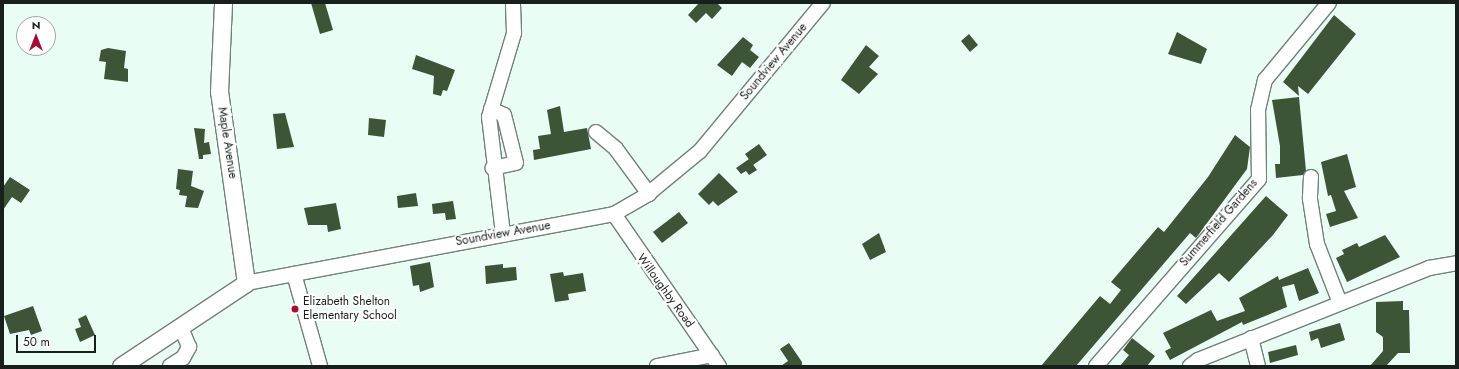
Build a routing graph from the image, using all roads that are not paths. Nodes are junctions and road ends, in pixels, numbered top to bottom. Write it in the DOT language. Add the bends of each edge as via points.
graph roads {
  1 [pos="223,3"];
  2 [pos="513,3"];
  3 [pos="823,3"];
  4 [pos="1329,3"];
  5 [pos="491,109"];
  6 [pos="596,132"];
  7 [pos="493,168"];
  8 [pos="1311,177"];
  9 [pos="649,194"];
  10 [pos="614,214"];
  11 [pos="503,234"];
  12 [pos="1456,263"];
  13 [pos="294,274"];
  14 [pos="246,283"];
  15 [pos="1340,303"];
  16 [pos="181,327"];
  17 [pos="1251,338"];
  18 [pos="715,361"];
  19 [pos="121,366"];
  20 [pos="170,366"];
  21 [pos="320,366"];
  22 [pos="657,366"];
  23 [pos="1096,366"];
  24 [pos="1190,366"];
  25 [pos="1258,366"];
  1 -- 14 [label="main road, Maple Avenue" via="219,92"];
  2 -- 5 [label="street" via="514,33"];
  3 -- 9 [label="street, Soundview Avenue" via="700,151"];
  4 -- 23 [label="street, Summerfield Gardens" via="1265,80 1258,110 1259,179"];
  5 -- 7 [label="street" via="488,133"];
  5 -- 7 [label="street" via="504,115 516,163"];
  6 -- 9 [label="street" via="616,149"];
  7 -- 11 [label="street"];
  8 -- 15 [label="street" via="1310,199 1317,244"];
  9 -- 10 [label="street, Soundview Avenue"];
  10 -- 11 [label="street, Soundview Avenue"];
  10 -- 18 [label="street, Willoughby Road"];
  11 -- 13 [label="street, Soundview Avenue"];
  12 -- 15 [label="street" via="1429,268"];
  13 -- 14 [label="street, Soundview Avenue"];
  13 -- 21 [label="street"];
  14 -- 16 [label="main road, Soundview Avenue"];
  15 -- 17 [label="street"];
  16 -- 19 [label="main road, Soundview Avenue"];
  16 -- 20 [label="street" via="189,347 183,358"];
  17 -- 24 [label="street"];
  17 -- 25 [label="street"];
  18 -- 22 [label="street"];
}
